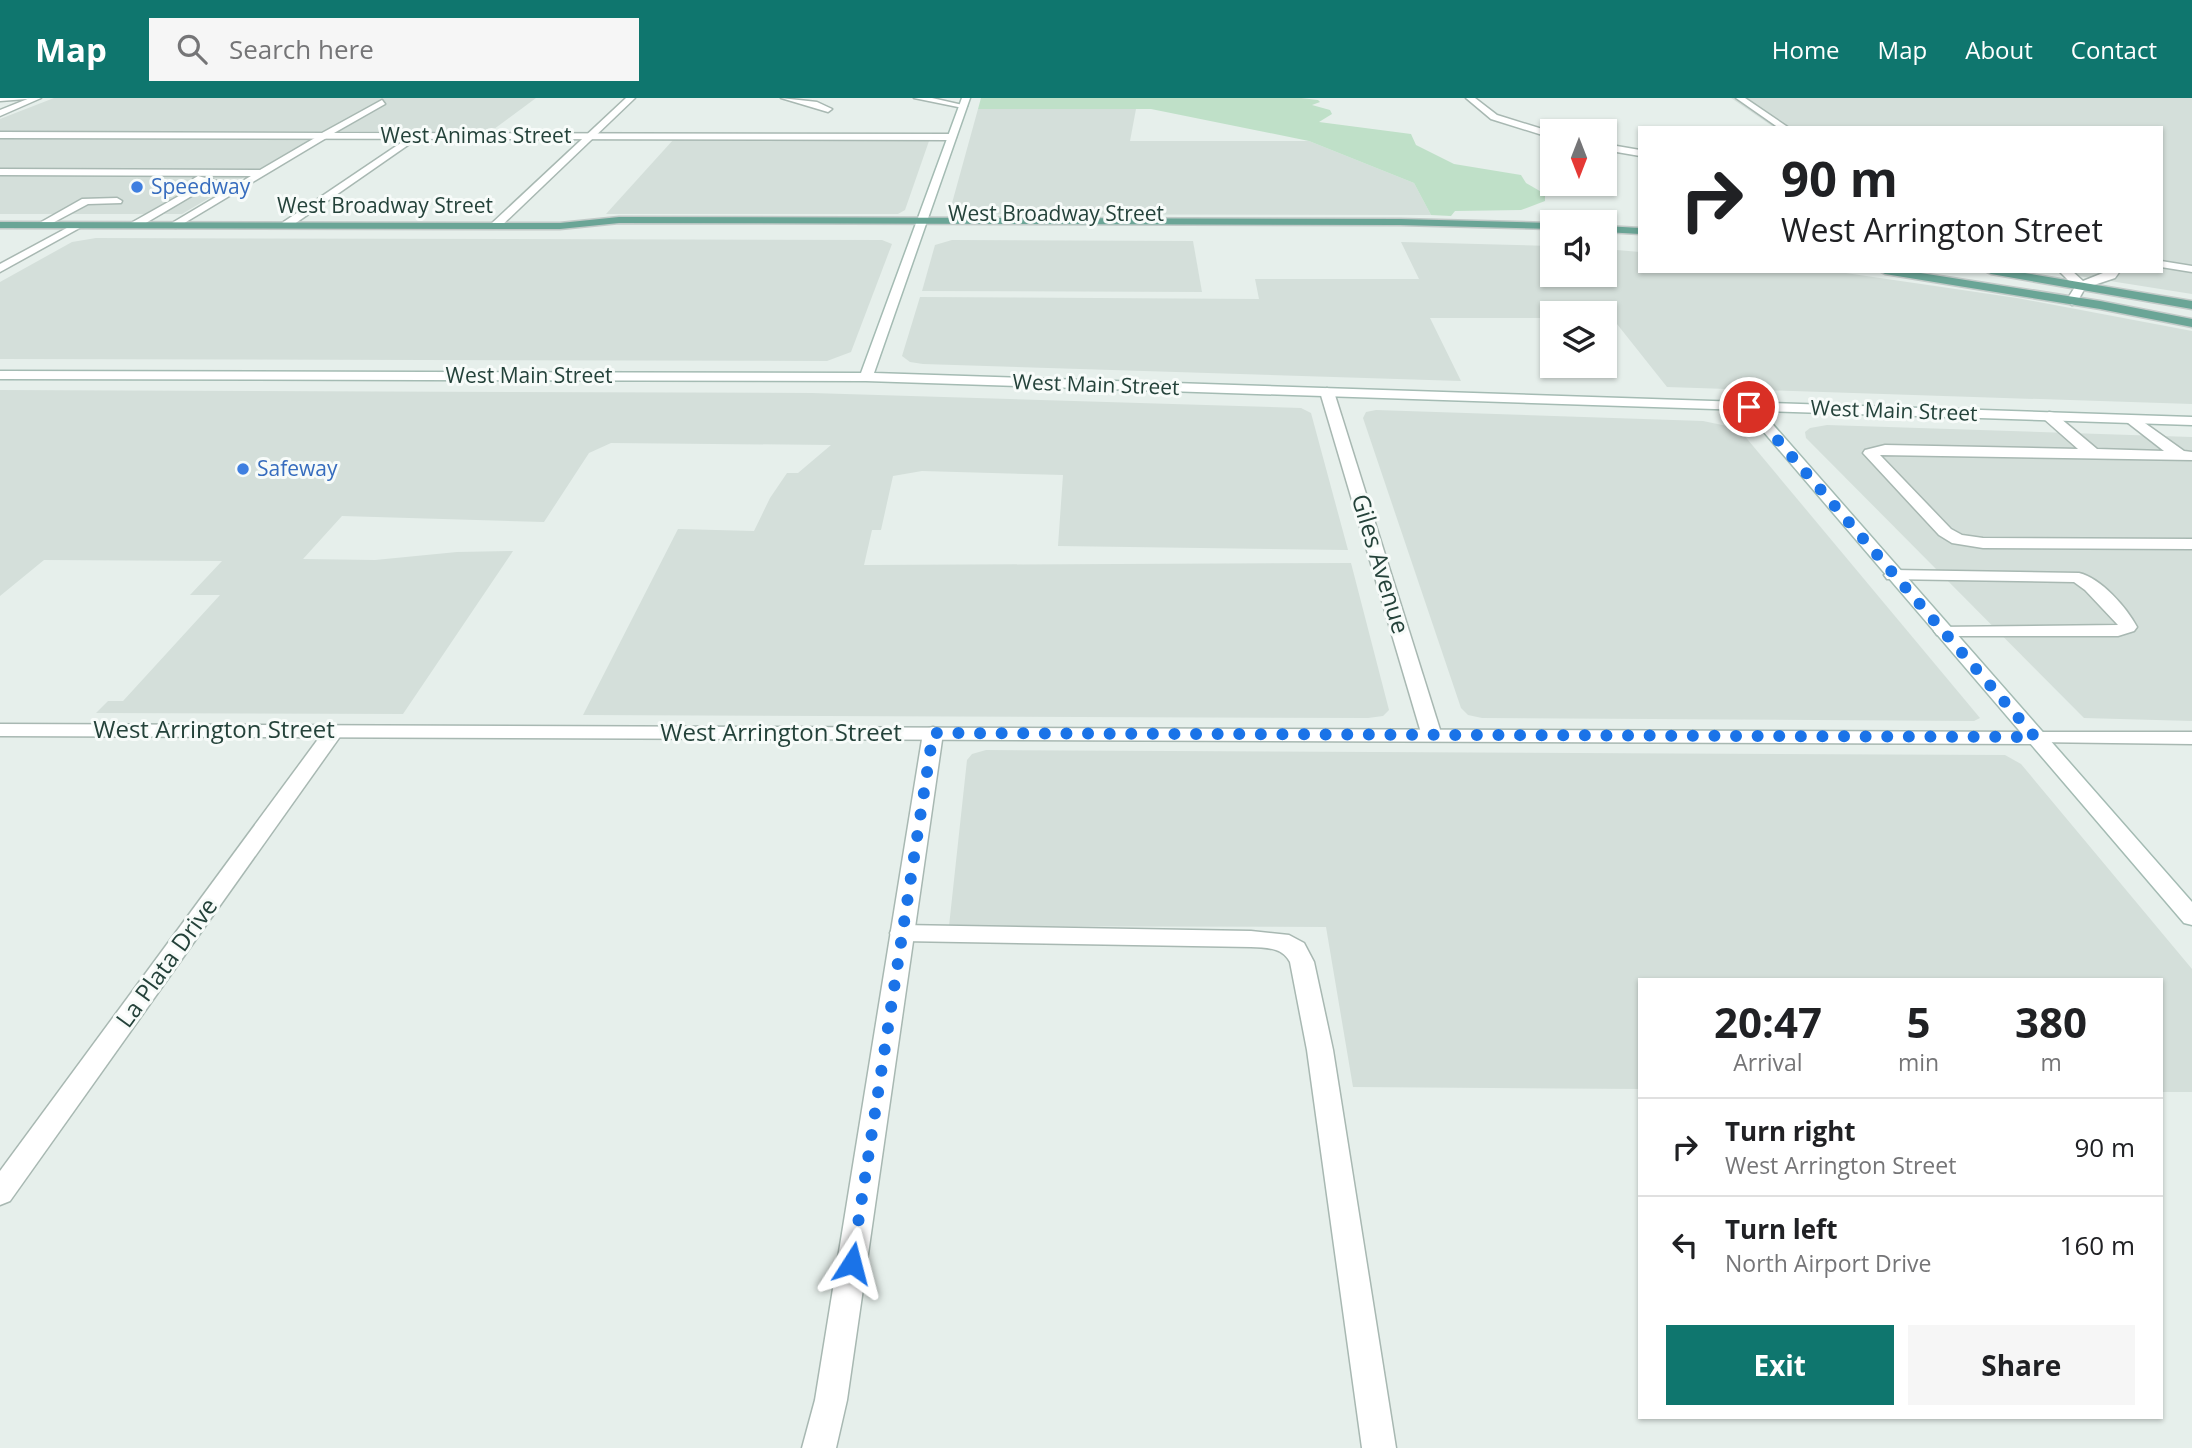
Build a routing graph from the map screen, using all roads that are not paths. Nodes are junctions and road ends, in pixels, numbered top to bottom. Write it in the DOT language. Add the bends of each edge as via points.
graph roads {
  1 [pos="37,98"];
  2 [pos="631,98"];
  3 [pos="785,98"];
  4 [pos="918,98"];
  5 [pos="1470,98"];
  6 [pos="1740,98"];
  7 [pos="0,99"];
  8 [pos="382,102"];
  9 [pos="964,102"];
  10 [pos="828,109"];
  11 [pos="0,113"];
  12 [pos="1782,126"];
  13 [pos="1540,131"];
  14 [pos="0,135"];
  15 [pos="325,135"];
  16 [pos="417,136"];
  17 [pos="589,136"];
  18 [pos="952,137"];
  19 [pos="1617,149"];
  20 [pos="1638,153"];
  21 [pos="0,172"];
  22 [pos="262,173"];
  23 [pos="126,179"];
  24 [pos="117,201"];
  25 [pos="157,201"];
  26 [pos="177,201"];
  27 [pos="0,225"];
  28 [pos="41,225"];
  29 [pos="80,225"];
  30 [pos="135,225"];
  31 [pos="176,225"];
  32 [pos="286,225"];
  33 [pos="495,226"];
  34 [pos="1540,226"];
  35 [pos="920,227"];
  36 [pos="1617,230"];
  37 [pos="1638,231"];
  38 [pos="1086,234"];
  39 [pos="2163,264"];
  40 [pos="0,269"];
  41 [pos="2192,269"];
  42 [pos="1897,273"];
  43 [pos="2003,273"];
  44 [pos="2067,273"];
  45 [pos="2113,273"];
  46 [pos="2081,286"];
  47 [pos="2072,301"];
  48 [pos="2192,305"];
  49 [pos="2192,323"];
  50 [pos="0,375"];
  51 [pos="866,377"];
  52 [pos="1327,392"];
  53 [pos="1749,407"];
  54 [pos="2049,416"];
  55 [pos="2130,419"];
  56 [pos="2192,421"];
  57 [pos="2093,454"];
  58 [pos="2188,459"];
  59 [pos="2192,544"];
  60 [pos="1894,575"];
  61 [pos="1943,631"];
  62 [pos="0,730"];
  63 [pos="334,731"];
  64 [pos="933,733"];
  65 [pos="1432,736"];
  66 [pos="2035,737"];
  67 [pos="2192,738"];
  68 [pos="2192,917"];
  69 [pos="902,933"];
  70 [pos="0,1193"];
  71 [pos="820,1448"];
  72 [pos="1379,1448"];
  1 -- 7 [label="street"];
  1 -- 11 [label="street"];
  2 -- 17 [label="street"];
  3 -- 10 [label="street"];
  4 -- 9 [label="street"];
  5 -- 13 [label="street" via="1494,117"];
  6 -- 12 [label="street"];
  8 -- 15 [label="street"];
  9 -- 18 [label="street"];
  14 -- 15 [label="street, West Animas Street"];
  15 -- 16 [label="street, West Animas Street"];
  15 -- 22 [label="street"];
  16 -- 17 [label="street, West Animas Street"];
  16 -- 32 [label="street"];
  17 -- 18 [label="street, West Animas Street"];
  17 -- 33 [label="street"];
  18 -- 35 [label="street"];
  19 -- 20 [label="street"];
  21 -- 22 [label="street"];
  22 -- 31 [label="street"];
  23 -- 26 [label="street" via="212,181"];
  24 -- 28 [label="street" via="86,201"];
  25 -- 26 [label="street"];
  26 -- 30 [label="street"];
  27 -- 28 [label="main road, West Broadway Street"];
  28 -- 29 [label="main road, West Broadway Street"];
  29 -- 30 [label="main road, West Broadway Street"];
  29 -- 40 [label="street"];
  30 -- 31 [label="main road, West Broadway Street"];
  31 -- 32 [label="main road, West Broadway Street"];
  32 -- 33 [label="main road, West Broadway Street"];
  33 -- 35 [label="main road, West Broadway Street" via="610,232"];
  34 -- 35 [label="main road, West Broadway Street" via="1388,222"];
  35 -- 38 [label="main road, West Broadway Street"];
  35 -- 51 [label="street"];
  36 -- 37 [label="main road"];
  39 -- 41 [label="street"];
  42 -- 47 [label="main road"];
  43 -- 46 [label="main road"];
  44 -- 46 [label="street"];
  45 -- 46 [label="street"];
  46 -- 47 [label="street"];
  46 -- 48 [label="main road"];
  47 -- 49 [label="main road"];
  50 -- 51 [label="street, West Main Street"];
  51 -- 52 [label="street, West Main Street"];
  52 -- 53 [label="street, West Main Street"];
  52 -- 65 [label="street, Giles Avenue"];
  53 -- 54 [label="street, West Main Street"];
  53 -- 60 [label="street"];
  54 -- 55 [label="street, West Main Street"];
  54 -- 57 [label="street"];
  55 -- 56 [label="street, West Main Street"];
  55 -- 58 [label="street"];
  57 -- 58 [label="street"];
  57 -- 59 [label="street" via="1885,449 1870,453 1945,532 1958,539"];
  60 -- 61 [label="street"];
  60 -- 61 [label="street" via="2079,578 2129,627 2118,631"];
  61 -- 66 [label="street"];
  62 -- 63 [label="street, West Arrington Street"];
  63 -- 64 [label="street, West Arrington Street"];
  63 -- 70 [label="street, La Plata Drive"];
  64 -- 65 [label="street, West Arrington Street"];
  64 -- 69 [label="street"];
  65 -- 66 [label="street, West Arrington Street"];
  66 -- 67 [label="street, West Arrington Street"];
  66 -- 68 [label="street"];
  69 -- 71 [label="street"];
  69 -- 72 [label="street" via="1251,939 1280,941 1294,949 1302,962 1320,1050"];
}
